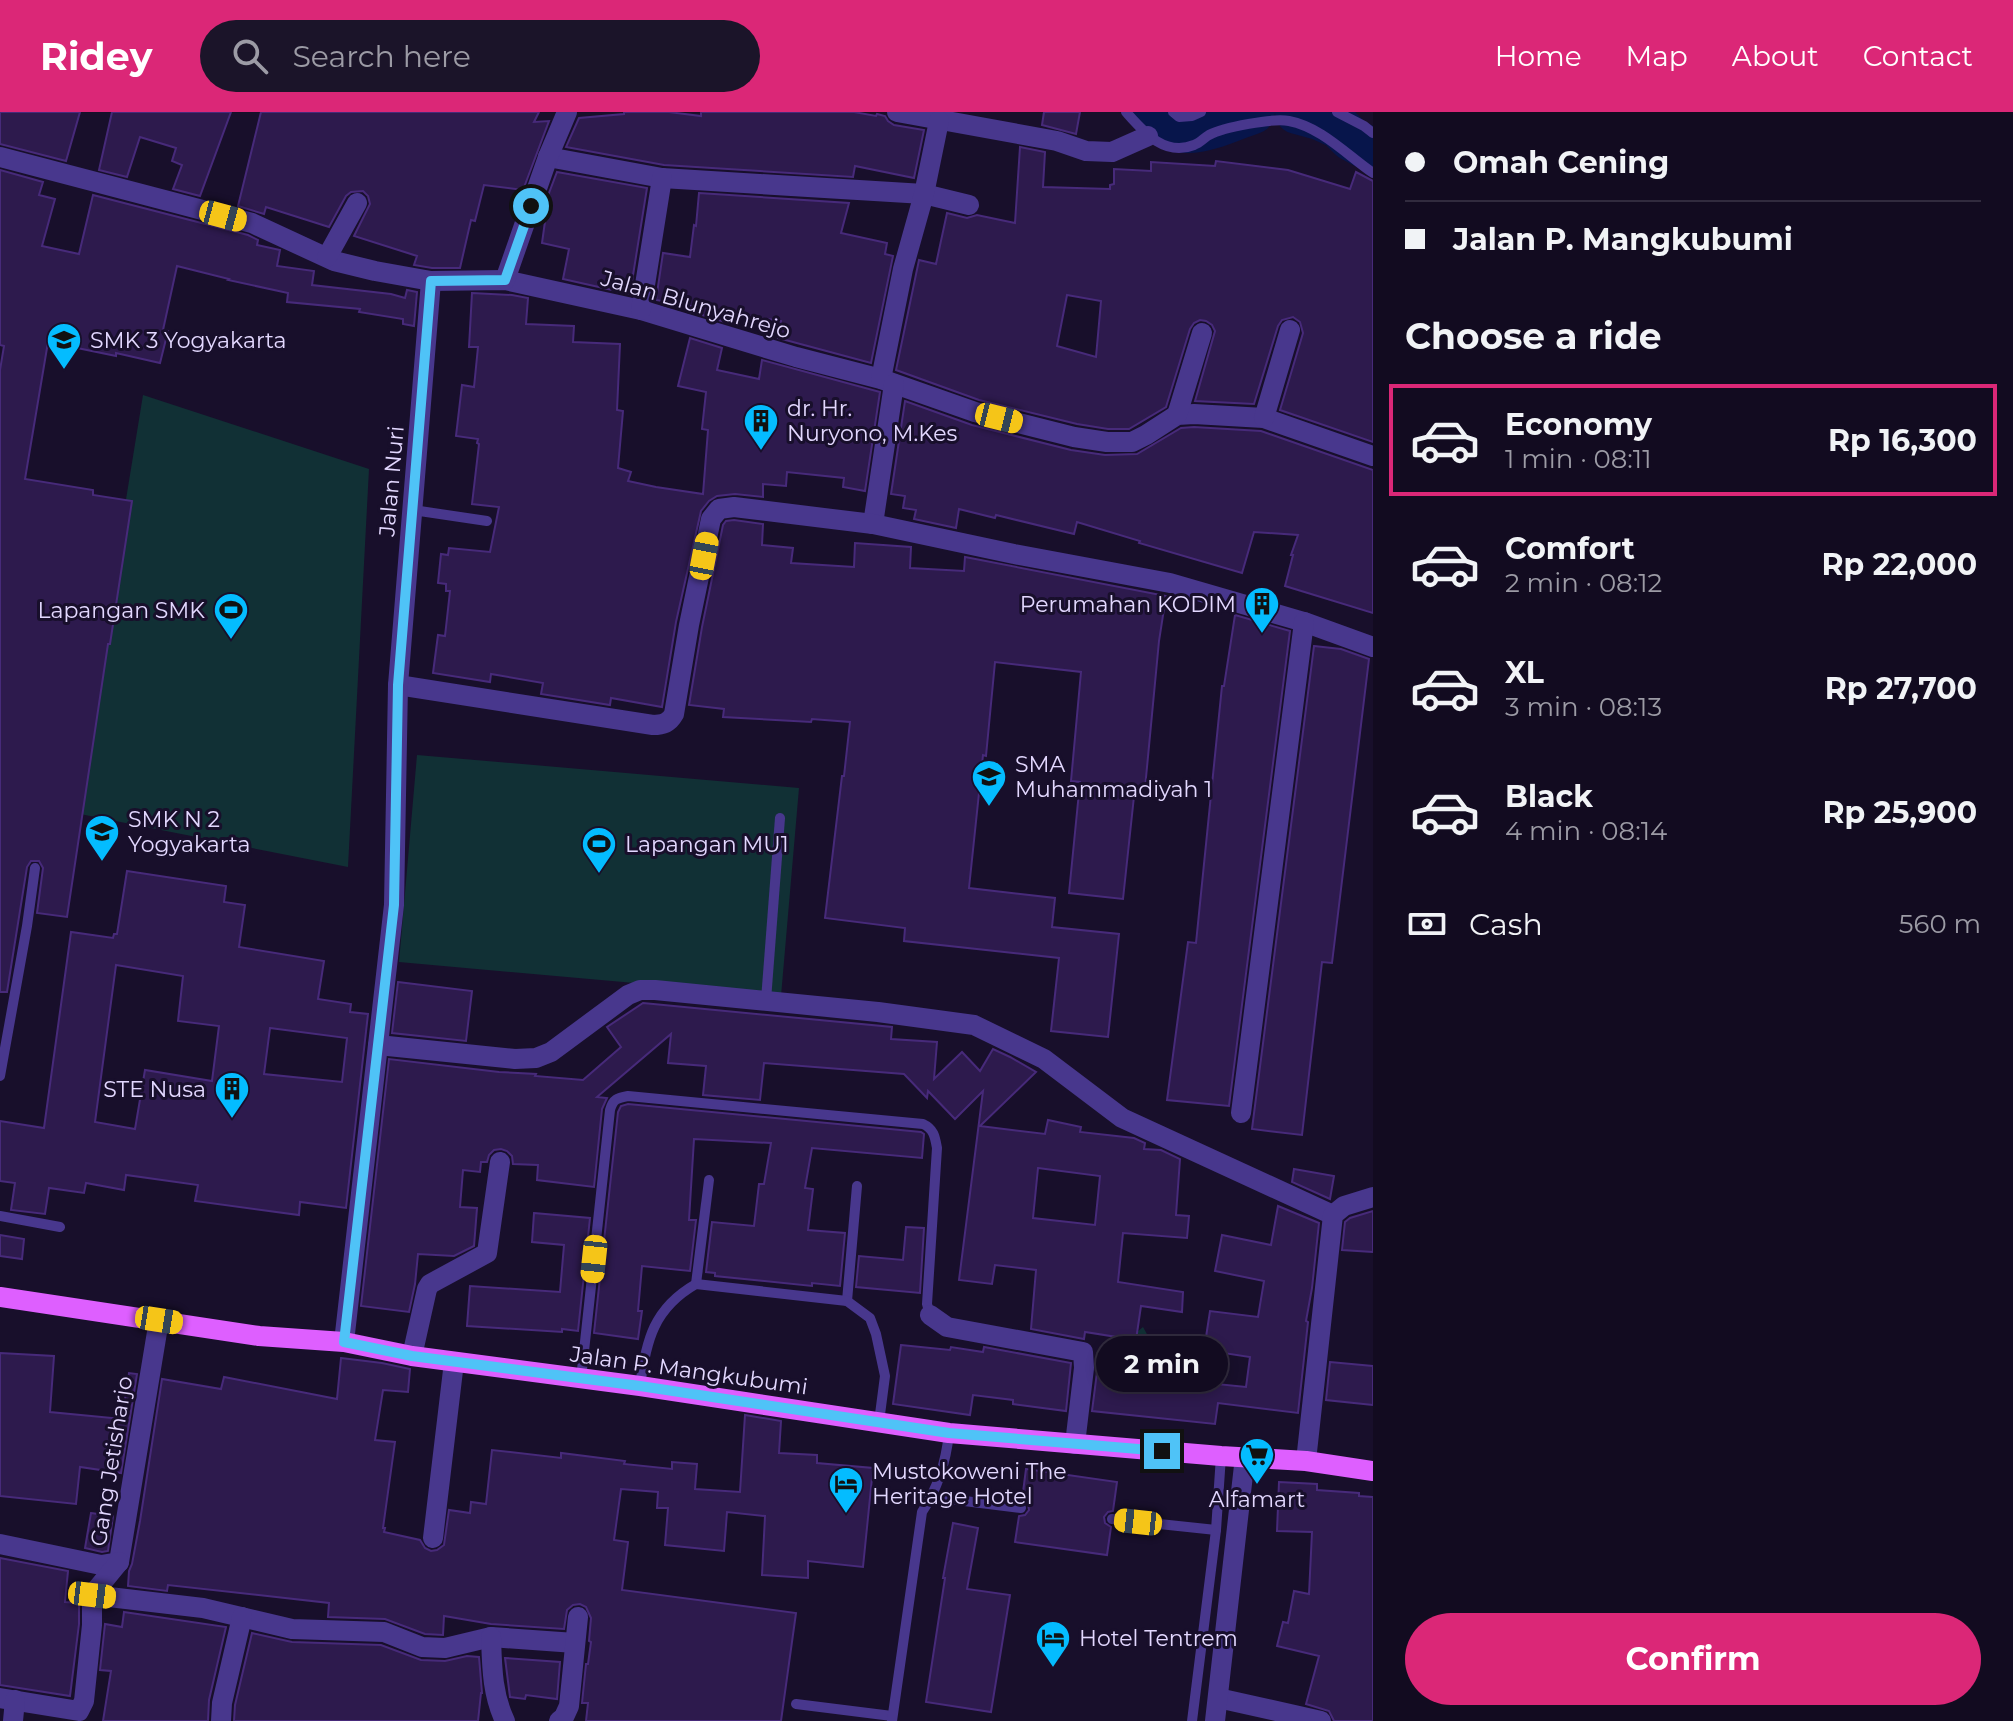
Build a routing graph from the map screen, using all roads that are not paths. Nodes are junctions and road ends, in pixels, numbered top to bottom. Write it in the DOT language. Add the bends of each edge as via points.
graph roads {
  1 [pos="567,112"];
  2 [pos="897,112"];
  3 [pos="1126,112"];
  4 [pos="1173,112"];
  5 [pos="1201,112"];
  6 [pos="1337,112"];
  7 [pos="939,121"];
  8 [pos="1373,133"];
  9 [pos="1148,136"];
  10 [pos="0,157"];
  11 [pos="548,157"];
  12 [pos="1373,173"];
  13 [pos="662,178"];
  14 [pos="924,194"];
  15 [pos="357,203"];
  16 [pos="969,205"];
  17 [pos="327,257"];
  18 [pos="505,280"];
  19 [pos="431,281"];
  20 [pos="641,310"];
  21 [pos="1290,330"];
  22 [pos="1202,333"];
  23 [pos="888,382"];
  24 [pos="1177,415"];
  25 [pos="1264,418"];
  26 [pos="1373,456"];
  27 [pos="413,510"];
  28 [pos="487,521"];
  29 [pos="873,524"];
  30 [pos="1304,622"];
  31 [pos="1373,647"];
  32 [pos="398,685"];
  33 [pos="780,818"];
  34 [pos="35,868"];
  35 [pos="766,1000"];
  36 [pos="378,1045"];
  37 [pos="0,1076"];
  38 [pos="1241,1113"];
  39 [pos="500,1162"];
  40 [pos="709,1180"];
  41 [pos="857,1186"];
  42 [pos="1373,1197"];
  43 [pos="1333,1215"];
  44 [pos="0,1216"];
  45 [pos="60,1227"];
  46 [pos="696,1284"];
  47 [pos="0,1297"];
  48 [pos="847,1301"];
  49 [pos="930,1315"];
  50 [pos="159,1320"];
  51 [pos="344,1342"];
  52 [pos="412,1356"];
  53 [pos="454,1362"];
  54 [pos="581,1379"];
  55 [pos="640,1386"];
  56 [pos="879,1422"];
  57 [pos="949,1433"];
  58 [pos="1075,1444"];
  59 [pos="1221,1456"];
  60 [pos="1245,1457"];
  61 [pos="1306,1461"];
  62 [pos="1373,1471"];
  63 [pos="932,1497"];
  64 [pos="1021,1508"];
  65 [pos="1112,1519"];
  66 [pos="1216,1530"];
  67 [pos="433,1538"];
  68 [pos="0,1544"];
  69 [pos="119,1562"];
  70 [pos="92,1595"];
  71 [pos="242,1617"];
  72 [pos="578,1617"];
  73 [pos="491,1637"];
  74 [pos="575,1643"];
  75 [pos="1218,1698"];
  76 [pos="796,1704"];
  77 [pos="9,1706"];
  78 [pos="892,1719"];
  79 [pos="221,1721"];
  80 [pos="505,1721"];
  81 [pos="559,1721"];
  82 [pos="1192,1721"];
  83 [pos="1215,1721"];
  84 [pos="1321,1721"];
  1 -- 11 [label="street"];
  2 -- 7 [label="street"];
  3 -- 9 [label="lane"];
  4 -- 5 [label="lane" via="1179,117"];
  6 -- 8 [label="lane"];
  7 -- 9 [label="street" via="1086,151 1112,152"];
  7 -- 14 [label="street"];
  9 -- 12 [label="lane" via="1170,147 1187,147 1227,128 1284,120 1316,131"];
  10 -- 17 [label="street, Jalan Blunyahrejo" via="252,223"];
  11 -- 13 [label="street"];
  11 -- 18 [label="street"];
  13 -- 14 [label="street"];
  13 -- 20 [label="street"];
  14 -- 16 [label="street"];
  14 -- 23 [label="street" via="903,269"];
  15 -- 17 [label="street"];
  17 -- 19 [label="street, Jalan Blunyahrejo"];
  18 -- 19 [label="street, Jalan Blunyahrejo"];
  18 -- 20 [label="street, Jalan Blunyahrejo"];
  19 -- 27 [label="street, Jalan Nuri"];
  20 -- 23 [label="street, Jalan Blunyahrejo"];
  21 -- 25 [label="street"];
  22 -- 24 [label="street"];
  23 -- 24 [label="street, Jalan Blunyahrejo" via="975,412 1107,442 1132,442"];
  23 -- 29 [label="street"];
  24 -- 25 [label="street"];
  25 -- 26 [label="street"];
  27 -- 28 [label="lane"];
  27 -- 32 [label="street, Jalan Nuri"];
  29 -- 30 [label="street" via="1170,583"];
  29 -- 32 [label="street" via="719,509 711,519 674,714 662,725"];
  30 -- 31 [label="street"];
  30 -- 38 [label="street"];
  32 -- 36 [label="street, Jalan Nuri" via="394,905"];
  33 -- 35 [label="lane"];
  34 -- 37 [label="lane"];
  35 -- 36 [label="street" via="640,990 536,1058"];
  35 -- 43 [label="street" via="974,1025 1044,1059 1122,1118"];
  36 -- 51 [label="street, Jalan Nuri"];
  39 -- 52 [label="street" via="487,1253 430,1284"];
  40 -- 46 [label="lane"];
  41 -- 48 [label="lane"];
  42 -- 43 [label="street"];
  43 -- 61 [label="street"];
  44 -- 45 [label="lane"];
  46 -- 48 [label="lane"];
  46 -- 55 [label="lane" via="663,1310 645,1350"];
  47 -- 50 [label="main road, Jalan P. Mangkubumi"];
  48 -- 56 [label="lane" via="870,1318 876,1334 885,1376"];
  49 -- 54 [label="lane" via="937,1148 930,1127 628,1096 618,1098 610,1110"];
  49 -- 58 [label="street" via="947,1327 1083,1352"];
  50 -- 51 [label="main road, Jalan P. Mangkubumi" via="259,1336"];
  50 -- 69 [label="street, Gang Jetisharjo"];
  51 -- 52 [label="main road, Jalan P. Mangkubumi"];
  52 -- 53 [label="main road, Jalan P. Mangkubumi"];
  53 -- 54 [label="main road, Jalan P. Mangkubumi"];
  53 -- 67 [label="street"];
  54 -- 55 [label="main road, Jalan P. Mangkubumi"];
  55 -- 56 [label="main road, Jalan P. Mangkubumi"];
  56 -- 57 [label="main road, Jalan P. Mangkubumi"];
  57 -- 58 [label="main road, Jalan P. Mangkubumi"];
  57 -- 63 [label="lane" via="947,1458"];
  58 -- 59 [label="main road, Jalan P. Mangkubumi"];
  59 -- 60 [label="main road, Jalan P. Mangkubumi"];
  59 -- 66 [label="lane"];
  60 -- 61 [label="main road, Jalan P. Mangkubumi"];
  60 -- 75 [label="street"];
  61 -- 62 [label="main road, Jalan P. Mangkubumi"];
  63 -- 64 [label="lane"];
  63 -- 78 [label="lane" via="922,1512"];
  65 -- 66 [label="lane"];
  66 -- 82 [label="lane"];
  68 -- 69 [label="street, Gang Jetisharjo" via="101,1565"];
  69 -- 70 [label="street, Gang Jetisharjo"];
  70 -- 71 [label="street"];
  70 -- 77 [label="street" via="79,1711"];
  71 -- 73 [label="street" via="292,1629 384,1632 422,1647 445,1648"];
  71 -- 79 [label="street"];
  72 -- 74 [label="street"];
  73 -- 74 [label="street"];
  73 -- 80 [label="street" via="497,1705"];
  74 -- 81 [label="street" via="569,1706"];
  75 -- 83 [label="street"];
  75 -- 84 [label="street"];
  76 -- 78 [label="lane"];
}
